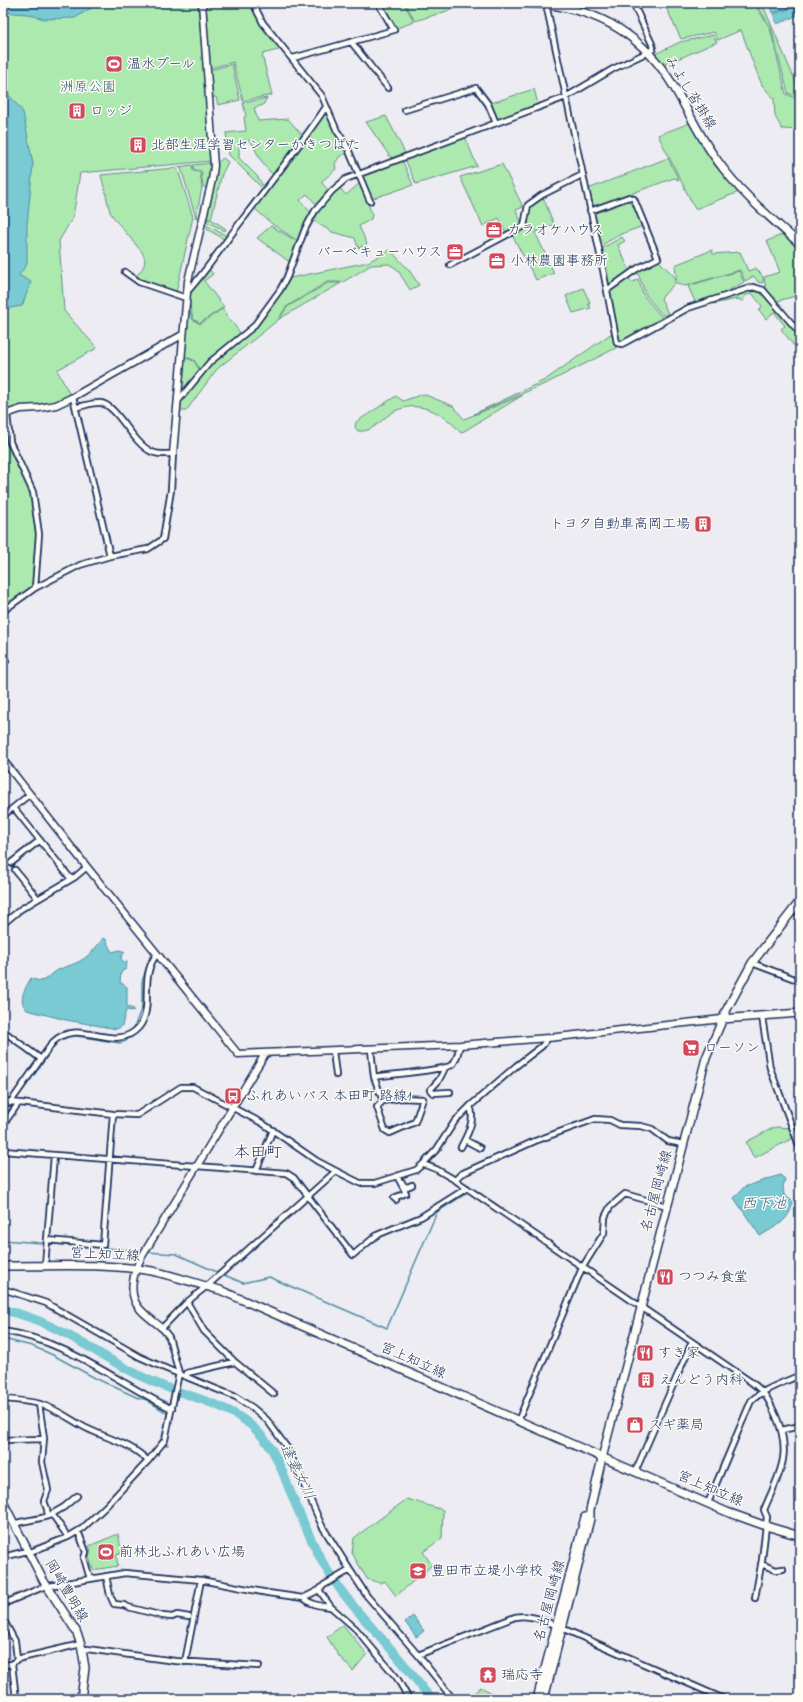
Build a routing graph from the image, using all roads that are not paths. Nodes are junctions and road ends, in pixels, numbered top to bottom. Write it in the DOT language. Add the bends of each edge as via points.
graph roads {
  1 [pos="202,3"];
  2 [pos="253,3"];
  3 [pos="378,3"];
  4 [pos="527,3"];
  5 [pos="633,3"];
  6 [pos="546,4"];
  7 [pos="352,43"];
  8 [pos="648,52"];
  9 [pos="293,58"];
  10 [pos="388,88"];
  11 [pos="566,98"];
  12 [pos="326,107"];
  13 [pos="405,110"];
  14 [pos="496,123"];
  15 [pos="358,174"];
  16 [pos="582,175"];
  17 [pos="370,202"];
  18 [pos="590,211"];
  19 [pos="800,244"];
  20 [pos="450,265"];
  21 [pos="125,272"];
  22 [pos="607,290"];
  23 [pos="187,295"];
  24 [pos="800,333"];
  25 [pos="182,335"];
  26 [pos="73,397"];
  27 [pos="177,402"];
  28 [pos="77,407"];
  29 [pos="5,414"];
  30 [pos="173,454"];
  31 [pos="110,556"];
  32 [pos="35,588"];
  33 [pos="3,611"];
  34 [pos="3,760"];
  35 [pos="30,794"];
  36 [pos="14,808"];
  37 [pos="3,816"];
  38 [pos="40,840"];
  39 [pos="11,863"];
  40 [pos="87,867"];
  41 [pos="15,870"];
  42 [pos="71,880"];
  43 [pos="38,899"];
  44 [pos="800,901"];
  45 [pos="3,924"];
  46 [pos="157,954"];
  47 [pos="752,963"];
  48 [pos="800,981"];
  49 [pos="800,1013"];
  50 [pos="762,1017"];
  51 [pos="722,1020"];
  52 [pos="3,1033"];
  53 [pos="548,1038"];
  54 [pos="460,1045"];
  55 [pos="371,1050"];
  56 [pos="333,1051"];
  57 [pos="265,1054"];
  58 [pos="41,1059"];
  59 [pos="445,1068"];
  60 [pos="336,1075"];
  61 [pos="374,1077"];
  62 [pos="450,1092"];
  63 [pos="3,1101"];
  64 [pos="383,1101"];
  65 [pos="10,1103"];
  66 [pos="18,1104"];
  67 [pos="233,1106"];
  68 [pos="470,1106"];
  69 [pos="113,1114"];
  70 [pos="3,1125"];
  71 [pos="273,1130"];
  72 [pos="465,1140"];
  73 [pos="683,1144"];
  74 [pos="461,1147"];
  75 [pos="480,1148"];
  76 [pos="800,1148"];
  77 [pos="3,1151"];
  78 [pos="54,1156"];
  79 [pos="109,1160"];
  80 [pos="423,1164"];
  81 [pos="196,1167"];
  82 [pos="256,1171"];
  83 [pos="336,1171"];
  84 [pos="398,1175"];
  85 [pos="455,1180"];
  86 [pos="412,1185"];
  87 [pos="467,1188"];
  88 [pos="308,1196"];
  89 [pos="396,1200"];
  90 [pos="667,1206"];
  91 [pos="47,1240"];
  92 [pos="3,1266"];
  93 [pos="45,1266"];
  94 [pos="582,1268"];
  95 [pos="135,1269"];
  96 [pos="207,1286"];
  97 [pos="3,1289"];
  98 [pos="188,1302"];
  99 [pos="641,1308"];
  100 [pos="162,1328"];
  101 [pos="3,1331"];
  102 [pos="692,1342"];
  103 [pos="235,1362"];
  104 [pos="178,1375"];
  105 [pos="800,1375"];
  106 [pos="187,1376"];
  107 [pos="764,1392"];
  108 [pos="274,1394"];
  109 [pos="3,1399"];
  110 [pos="39,1404"];
  111 [pos="173,1408"];
  112 [pos="518,1421"];
  113 [pos="800,1426"];
  114 [pos="782,1430"];
  115 [pos="44,1439"];
  116 [pos="3,1440"];
  117 [pos="602,1458"];
  118 [pos="148,1461"];
  119 [pos="635,1472"];
  120 [pos="77,1496"];
  121 [pos="3,1502"];
  122 [pos="708,1503"];
  123 [pos="50,1515"];
  124 [pos="14,1524"];
  125 [pos="766,1526"];
  126 [pos="78,1532"];
  127 [pos="800,1536"];
  128 [pos="68,1538"];
  129 [pos="28,1552"];
  130 [pos="3,1557"];
  131 [pos="761,1564"];
  132 [pos="783,1569"];
  133 [pos="348,1571"];
  134 [pos="106,1576"];
  135 [pos="90,1579"];
  136 [pos="201,1580"];
  137 [pos="48,1588"];
  138 [pos="319,1590"];
  139 [pos="303,1598"];
  140 [pos="755,1598"];
  141 [pos="3,1604"];
  142 [pos="331,1607"];
  143 [pos="189,1617"];
  144 [pos="3,1619"];
  145 [pos="559,1628"];
  146 [pos="8,1629"];
  147 [pos="3,1632"];
  148 [pos="82,1647"];
  149 [pos="418,1655"];
  150 [pos="17,1659"];
  151 [pos="185,1662"];
  152 [pos="12,1664"];
  153 [pos="3,1665"];
  154 [pos="259,1666"];
  155 [pos="16,1699"];
  156 [pos="81,1699"];
  157 [pos="409,1699"];
  158 [pos="453,1699"];
  159 [pos="538,1699"];
  160 [pos="544,1699"];
  161 [pos="724,1699"];
  1 -- 23 [label="street" via="214,166"];
  2 -- 9 [label="street" via="263,23"];
  3 -- 7 [label="street" via="394,30"];
  4 -- 6 [label="main road, みよし沓掛線"];
  5 -- 8 [label="street" via="652,44 653,49"];
  6 -- 8 [label="main road, みよし沓掛線" via="568,7 591,15 616,27"];
  6 -- 11 [label="street"];
  7 -- 9 [label="street"];
  7 -- 10 [label="street"];
  8 -- 11 [label="street" via="612,69"];
  8 -- 19 [label="main road, みよし沓掛線" via="668,78 728,175 745,195"];
  9 -- 12 [label="street" via="315,85"];
  11 -- 14 [label="street"];
  11 -- 16 [label="street"];
  12 -- 15 [label="street" via="346,144"];
  12 -- 23 [label="street"];
  13 -- 14 [label="street" via="476,88 488,104"];
  14 -- 15 [label="street"];
  15 -- 17 [label="street"];
  15 -- 27 [label="street" via="346,179 315,210 280,290 253,327 210,362"];
  16 -- 18 [label="street"];
  16 -- 20 [label="street" via="528,205 524,226"];
  18 -- 22 [label="street"];
  18 -- 22 [label="street" via="629,197 634,199 658,258 638,268"];
  21 -- 23 [label="street" via="139,282"];
  22 -- 24 [label="street" via="617,342 622,344 688,308 753,287 763,290"];
  23 -- 25 [label="street"];
  25 -- 26 [label="street"];
  25 -- 27 [label="street"];
  26 -- 28 [label="street"];
  26 -- 29 [label="street" via="56,404"];
  27 -- 30 [label="street"];
  28 -- 30 [label="street" via="99,403 106,405 144,447 153,452"];
  28 -- 31 [label="street"];
  29 -- 32 [label="street" via="10,442 33,492 39,534"];
  30 -- 31 [label="street" via="164,539 148,549"];
  31 -- 32 [label="street" via="80,565"];
  32 -- 33 [label="street"];
  34 -- 35 [label="street"];
  35 -- 36 [label="street"];
  35 -- 40 [label="street"];
  36 -- 37 [label="street"];
  36 -- 38 [label="street"];
  38 -- 39 [label="street"];
  38 -- 42 [label="street"];
  40 -- 42 [label="street"];
  40 -- 46 [label="street"];
  41 -- 43 [label="street"];
  42 -- 43 [label="street"];
  43 -- 45 [label="street"];
  44 -- 47 [label="main road, 名古屋岡崎線"];
  46 -- 57 [label="street" via="235,1052"];
  46 -- 58 [label="street" via="147,976 146,1009 138,1028 123,1037 115,1038 78,1032 66,1033 54,1042"];
  47 -- 48 [label="street"];
  47 -- 51 [label="main road, 名古屋岡崎線"];
  49 -- 50 [label="main road"];
  50 -- 51 [label="main road"];
  50 -- 76 [label="street" via="770,1068"];
  51 -- 53 [label="street"];
  51 -- 73 [label="main road, 名古屋岡崎線" via="706,1058"];
  52 -- 58 [label="street"];
  53 -- 54 [label="street"];
  53 -- 68 [label="street" via="542,1046"];
  54 -- 55 [label="street"];
  54 -- 59 [label="street" via="454,1062"];
  55 -- 56 [label="street"];
  55 -- 61 [label="street"];
  56 -- 57 [label="street"];
  56 -- 60 [label="street"];
  57 -- 67 [label="street"];
  58 -- 65 [label="street"];
  59 -- 61 [label="street"];
  59 -- 62 [label="street" via="430,1090 433,1093"];
  61 -- 64 [label="street"];
  63 -- 65 [label="street"];
  64 -- 64 [label="street" via="377,1107 385,1130 390,1133 415,1122 423,1100 401,1098"];
  65 -- 66 [label="street"];
  66 -- 69 [label="street"];
  66 -- 70 [label="street"];
  67 -- 69 [label="street" via="200,1089 186,1086 171,1092 137,1115"];
  67 -- 71 [label="street"];
  67 -- 81 [label="street"];
  68 -- 72 [label="street" via="472,1124"];
  68 -- 80 [label="street" via="455,1121 437,1149"];
  69 -- 79 [label="street"];
  71 -- 82 [label="street"];
  71 -- 83 [label="street"];
  72 -- 74 [label="street"];
  72 -- 75 [label="street"];
  73 -- 85 [label="street" via="668,1141 652,1129 595,1119 535,1141 462,1174"];
  73 -- 90 [label="main road, 名古屋岡崎線"];
  77 -- 78 [label="street"];
  78 -- 79 [label="street"];
  78 -- 91 [label="street"];
  79 -- 81 [label="street"];
  79 -- 91 [label="street" via="103,1245"];
  80 -- 84 [label="street" via="416,1170"];
  80 -- 85 [label="street"];
  81 -- 82 [label="street"];
  81 -- 95 [label="street"];
  82 -- 88 [label="street" via="286,1173 294,1178"];
  83 -- 84 [label="street" via="360,1183 375,1183"];
  83 -- 88 [label="street"];
  84 -- 86 [label="street" via="403,1185"];
  84 -- 89 [label="street" via="406,1193 394,1198"];
  85 -- 87 [label="street"];
  87 -- 88 [label="street" via="421,1217 377,1235 353,1255"];
  87 -- 94 [label="street"];
  88 -- 96 [label="street"];
  90 -- 94 [label="street" via="626,1194 610,1207 605,1217 604,1233"];
  90 -- 99 [label="main road, 名古屋岡崎線"];
  91 -- 93 [label="street"];
  92 -- 93 [label="main road, 宮上知立線"];
  93 -- 95 [label="main road, 宮上知立線" via="98,1265"];
  94 -- 99 [label="street"];
  94 -- 112 [label="street"];
  95 -- 96 [label="main road, 宮上知立線" via="179,1277"];
  95 -- 100 [label="street" via="133,1292 137,1305"];
  96 -- 98 [label="street"];
  96 -- 112 [label="main road, 宮上知立線"];
  97 -- 104 [label="street" via="46,1303 140,1357"];
  98 -- 100 [label="street"];
  98 -- 103 [label="street" via="204,1331"];
  99 -- 102 [label="street"];
  99 -- 117 [label="main road, 名古屋岡崎線"];
  100 -- 104 [label="street" via="169,1337"];
  101 -- 111 [label="street" via="26,1335 69,1352"];
  102 -- 107 [label="street"];
  102 -- 119 [label="street"];
  103 -- 106 [label="street" via="193,1370 187,1373"];
  103 -- 108 [label="street"];
  104 -- 106 [label="street"];
  104 -- 111 [label="street"];
  105 -- 107 [label="street"];
  106 -- 133 [label="street" via="236,1397 267,1420 288,1449 322,1526"];
  107 -- 114 [label="street"];
  107 -- 122 [label="street" via="756,1396 747,1407"];
  109 -- 110 [label="street"];
  110 -- 115 [label="street"];
  110 -- 118 [label="street" via="131,1447"];
  111 -- 118 [label="street" via="166,1440"];
  112 -- 117 [label="main road, 宮上知立線"];
  113 -- 114 [label="street"];
  114 -- 125 [label="street" via="784,1460 764,1510 767,1517"];
  115 -- 116 [label="street"];
  115 -- 123 [label="street" via="42,1462 48,1490 44,1501"];
  117 -- 119 [label="main road, 宮上知立線"];
  117 -- 145 [label="main road, 名古屋岡崎線" via="590,1519"];
  118 -- 126 [label="street"];
  119 -- 122 [label="main road, 宮上知立線"];
  120 -- 123 [label="street"];
  121 -- 124 [label="main road, 岡崎豊明線"];
  122 -- 125 [label="main road, 宮上知立線"];
  123 -- 124 [label="street"];
  123 -- 128 [label="street"];
  124 -- 129 [label="main road, 岡崎豊明線"];
  125 -- 127 [label="main road, 宮上知立線"];
  125 -- 131 [label="street"];
  126 -- 128 [label="street"];
  126 -- 135 [label="street" via="86,1552 84,1558"];
  128 -- 129 [label="street"];
  129 -- 130 [label="street"];
  129 -- 137 [label="main road, 岡崎豊明線"];
  131 -- 132 [label="street" via="776,1570"];
  131 -- 140 [label="street"];
  133 -- 138 [label="street"];
  133 -- 149 [label="street"];
  134 -- 135 [label="street"];
  134 -- 136 [label="street" via="125,1572"];
  134 -- 143 [label="street" via="114,1604 162,1616"];
  135 -- 137 [label="street"];
  136 -- 139 [label="street"];
  136 -- 151 [label="street"];
  137 -- 141 [label="street" via="43,1587"];
  137 -- 148 [label="main road, 岡崎豊明線" via="76,1631"];
  138 -- 139 [label="street"];
  138 -- 142 [label="street"];
  139 -- 142 [label="street" via="317,1606"];
  142 -- 157 [label="street" via="356,1629 397,1678"];
  144 -- 146 [label="street"];
  145 -- 149 [label="street" via="524,1615"];
  145 -- 159 [label="main road, 名古屋岡崎線"];
  145 -- 160 [label="main road, 名古屋岡崎線"];
  145 -- 161 [label="street"];
  146 -- 147 [label="street"];
  146 -- 150 [label="street" via="15,1641"];
  148 -- 150 [label="street"];
  148 -- 151 [label="street"];
  148 -- 156 [label="main road, 岡崎豊明線" via="85,1668"];
  149 -- 158 [label="street"];
  150 -- 152 [label="street"];
  151 -- 154 [label="street"];
  152 -- 153 [label="street"];
  152 -- 155 [label="street"];
}
